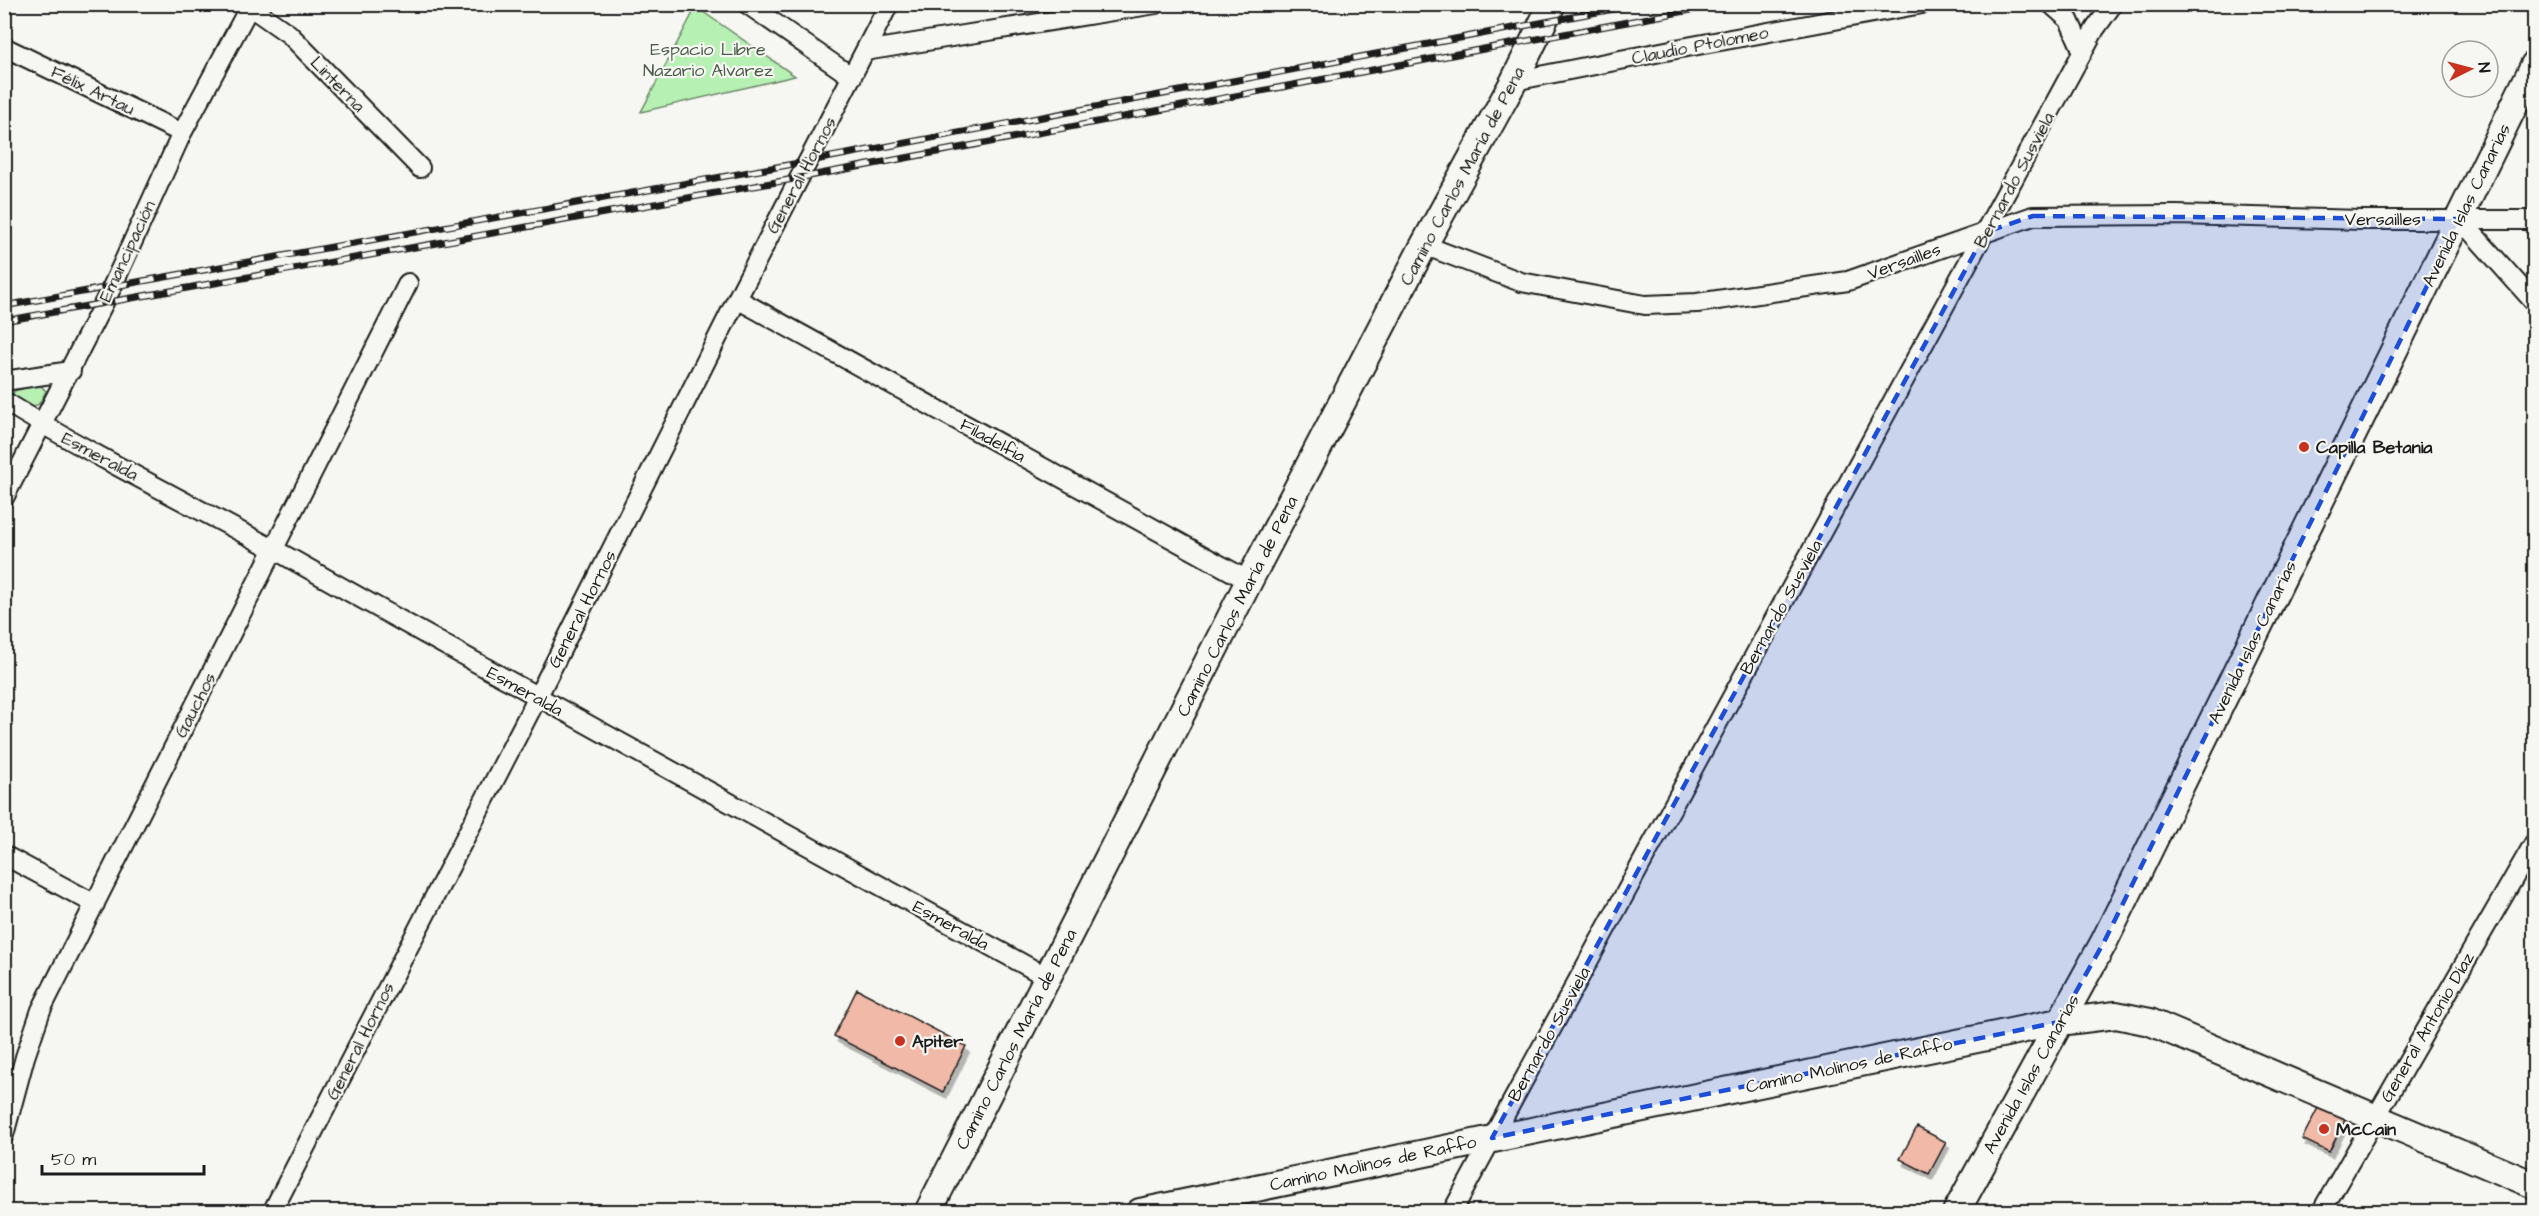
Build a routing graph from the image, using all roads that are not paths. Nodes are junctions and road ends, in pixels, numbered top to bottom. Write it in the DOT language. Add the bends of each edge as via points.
graph roads {
  1 [pos="747,4"];
  2 [pos="889,4"];
  3 [pos="1156,4"];
  4 [pos="1552,4"];
  5 [pos="1922,4"];
  6 [pos="2051,4"];
  7 [pos="2113,4"];
  8 [pos="249,5"];
  9 [pos="4,47"];
  10 [pos="865,51"];
  11 [pos="2083,52"];
  12 [pos="2535,65"];
  13 [pos="852,77"];
  14 [pos="1514,81"];
  15 [pos="182,133"];
  16 [pos="420,168"];
  17 [pos="2460,219"];
  18 [pos="2535,220"];
  19 [pos="1986,232"];
  20 [pos="1424,245"];
  21 [pos="408,283"];
  22 [pos="737,299"];
  23 [pos="2535,302"];
  24 [pos="71,371"];
  25 [pos="4,381"];
  26 [pos="4,401"];
  27 [pos="43,425"];
  28 [pos="4,498"];
  29 [pos="273,550"];
  30 [pos="1249,581"];
  31 [pos="537,698"];
  32 [pos="2535,843"];
  33 [pos="4,855"];
  34 [pos="95,904"];
  35 [pos="1047,977"];
  36 [pos="2059,1022"];
  37 [pos="2375,1116"];
  38 [pos="4,1135"];
  39 [pos="1492,1138"];
  40 [pos="2535,1185"];
  41 [pos="272,1212"];
  42 [pos="928,1212"];
  43 [pos="1140,1212"];
  44 [pos="1452,1212"];
  45 [pos="1956,1212"];
  46 [pos="2321,1212"];
  1 -- 13 [label="street"];
  2 -- 10 [label="street, General Hornos"];
  3 -- 10 [label="street"];
  4 -- 14 [label="street, Camino Carlos María de Pena"];
  5 -- 14 [label="street, Claudio Ptolomeo"];
  6 -- 11 [label="street" via="2069,20"];
  7 -- 11 [label="street, Bernardo Susviela"];
  8 -- 15 [label="street, Emancipación"];
  8 -- 16 [label="street, Linterna" via="288,34"];
  9 -- 15 [label="street, Félix Artau"];
  10 -- 13 [label="street, General Hornos"];
  11 -- 19 [label="street, Bernardo Susviela"];
  12 -- 17 [label="street, Avenida Islas Canarias"];
  13 -- 22 [label="street, General Hornos"];
  14 -- 20 [label="street, Camino Carlos María de Pena"];
  15 -- 24 [label="street, Emancipación"];
  17 -- 18 [label="street, Versailles"];
  17 -- 19 [label="street, Versailles" via="2033,216"];
  17 -- 23 [label="street"];
  17 -- 36 [label="street, Avenida Islas Canarias" via="2104,942"];
  19 -- 20 [label="street, Versailles" via="1848,281 1687,304 1645,304 1521,282"];
  19 -- 39 [label="street, Bernardo Susviela"];
  20 -- 30 [label="street, Camino Carlos María de Pena"];
  21 -- 29 [label="street, Gauchos"];
  22 -- 30 [label="street, Filadelfia"];
  22 -- 31 [label="street, General Hornos"];
  24 -- 25 [label="street"];
  24 -- 27 [label="street, Emancipación"];
  26 -- 27 [label="street, Esmeralda"];
  27 -- 28 [label="street, Emancipación"];
  27 -- 29 [label="street, Esmeralda"];
  29 -- 31 [label="street, Esmeralda"];
  29 -- 34 [label="street, Gauchos"];
  30 -- 35 [label="street, Camino Carlos María de Pena"];
  31 -- 35 [label="street, Esmeralda"];
  31 -- 41 [label="street, General Hornos"];
  32 -- 37 [label="street, General Antonio Díaz"];
  33 -- 34 [label="street"];
  34 -- 38 [label="street, Gauchos" via="41,1010"];
  35 -- 42 [label="street, Camino Carlos María de Pena"];
  36 -- 37 [label="street, Camino Molinos de Raffo" via="2116,1015 2150,1022"];
  36 -- 39 [label="street, Camino Molinos de Raffo"];
  36 -- 45 [label="street, Avenida Islas Canarias"];
  37 -- 40 [label="street, Camino Molinos de Raffo"];
  37 -- 46 [label="street, General Antonio Díaz"];
  39 -- 43 [label="street, Camino Molinos de Raffo"];
  39 -- 44 [label="street, Bernardo Susviela"];
}
